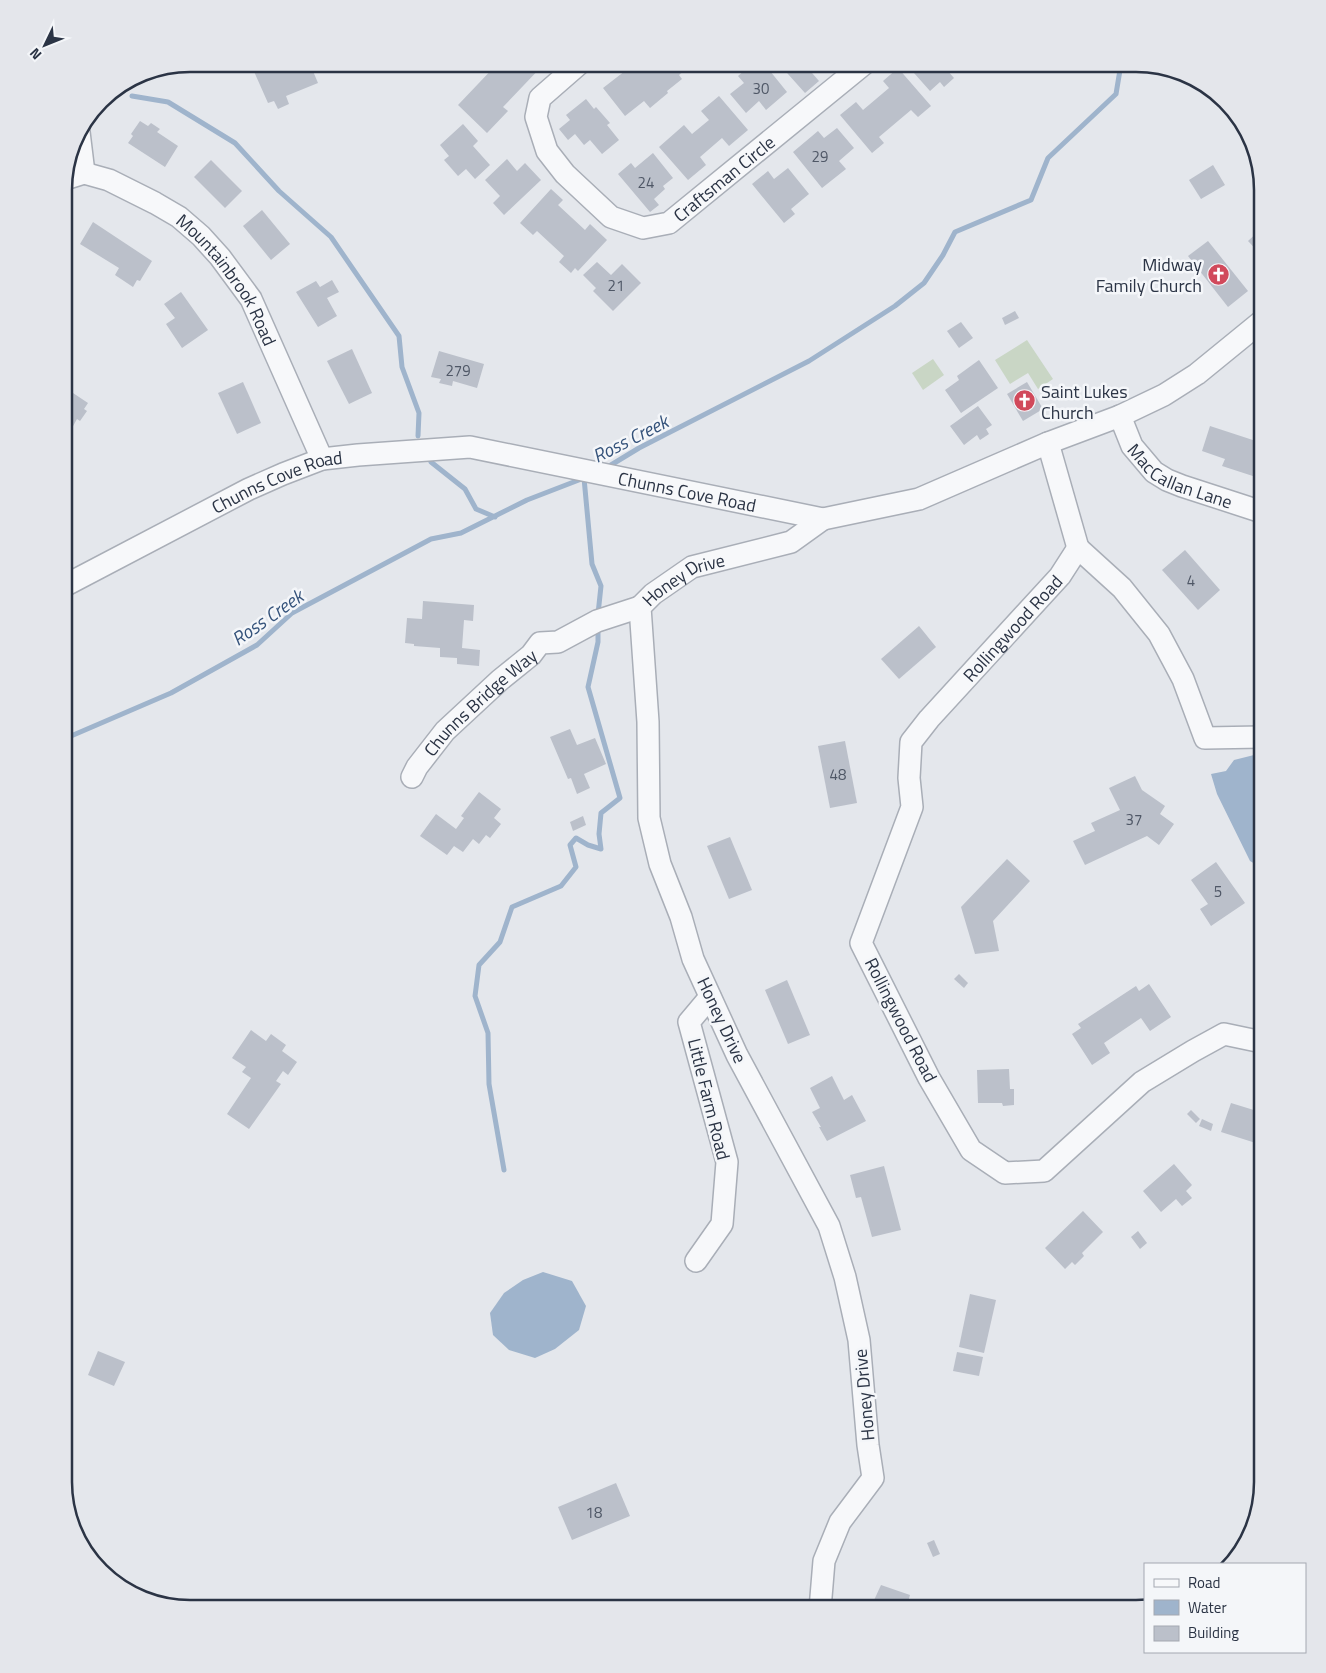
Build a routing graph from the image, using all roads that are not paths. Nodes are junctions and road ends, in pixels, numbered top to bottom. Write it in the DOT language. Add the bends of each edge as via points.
graph roads {
  1 [pos="569,72"];
  2 [pos="853,73"];
  3 [pos="74,176"];
  4 [pos="1254,328"];
  5 [pos="1120,416"];
  6 [pos="1048,443"];
  7 [pos="322,459"];
  8 [pos="1254,509"];
  9 [pos="824,519"];
  10 [pos="1078,548"];
  11 [pos="73,581"];
  12 [pos="640,607"];
  13 [pos="1254,737"];
  14 [pos="412,777"];
  15 [pos="710,997"];
  16 [pos="1254,1040"];
  17 [pos="696,1261"];
  18 [pos="821,1600"];
  1 -- 2 [label="street, Craftsman Circle" via="540,98 536,117 547,151 565,174 611,217 643,228 669,224"];
  3 -- 7 [label="street, Mountainbrook Road" via="109,180 179,216 220,257 251,298"];
  4 -- 5 [label="street, Chunns Cove Road" via="1197,374 1164,395"];
  5 -- 6 [label="street, Chunns Cove Road"];
  5 -- 8 [label="street, MacCallan Lane" via="1132,446 1154,472 1182,486"];
  6 -- 9 [label="street, Chunns Cove Road" via="919,500"];
  6 -- 10 [label="street"];
  7 -- 9 [label="street, Chunns Cove Road" via="470,447"];
  7 -- 11 [label="street, Chunns Cove Road" via="249,489"];
  9 -- 12 [label="street, Honey Drive" via="791,542 692,567"];
  10 -- 13 [label="street" via="1122,588 1159,634 1183,679 1205,738"];
  10 -- 16 [label="street, Rollingwood Road" via="1060,576 911,742 909,778 912,807 861,943 929,1078 971,1150 1005,1173 1044,1171 1142,1082 1224,1034"];
  12 -- 14 [label="street, Chunns Bridge Way" via="596,621 558,642 540,643 531,655 445,731"];
  12 -- 15 [label="street, Honey Drive" via="648,722 649,818 660,864 681,916 693,959"];
  15 -- 17 [label="street, Little Farm Road" via="689,1022 727,1162 722,1224"];
  15 -- 18 [label="street, Honey Drive" via="737,1055 830,1226 859,1340 873,1478 840,1522 824,1561"];
}
